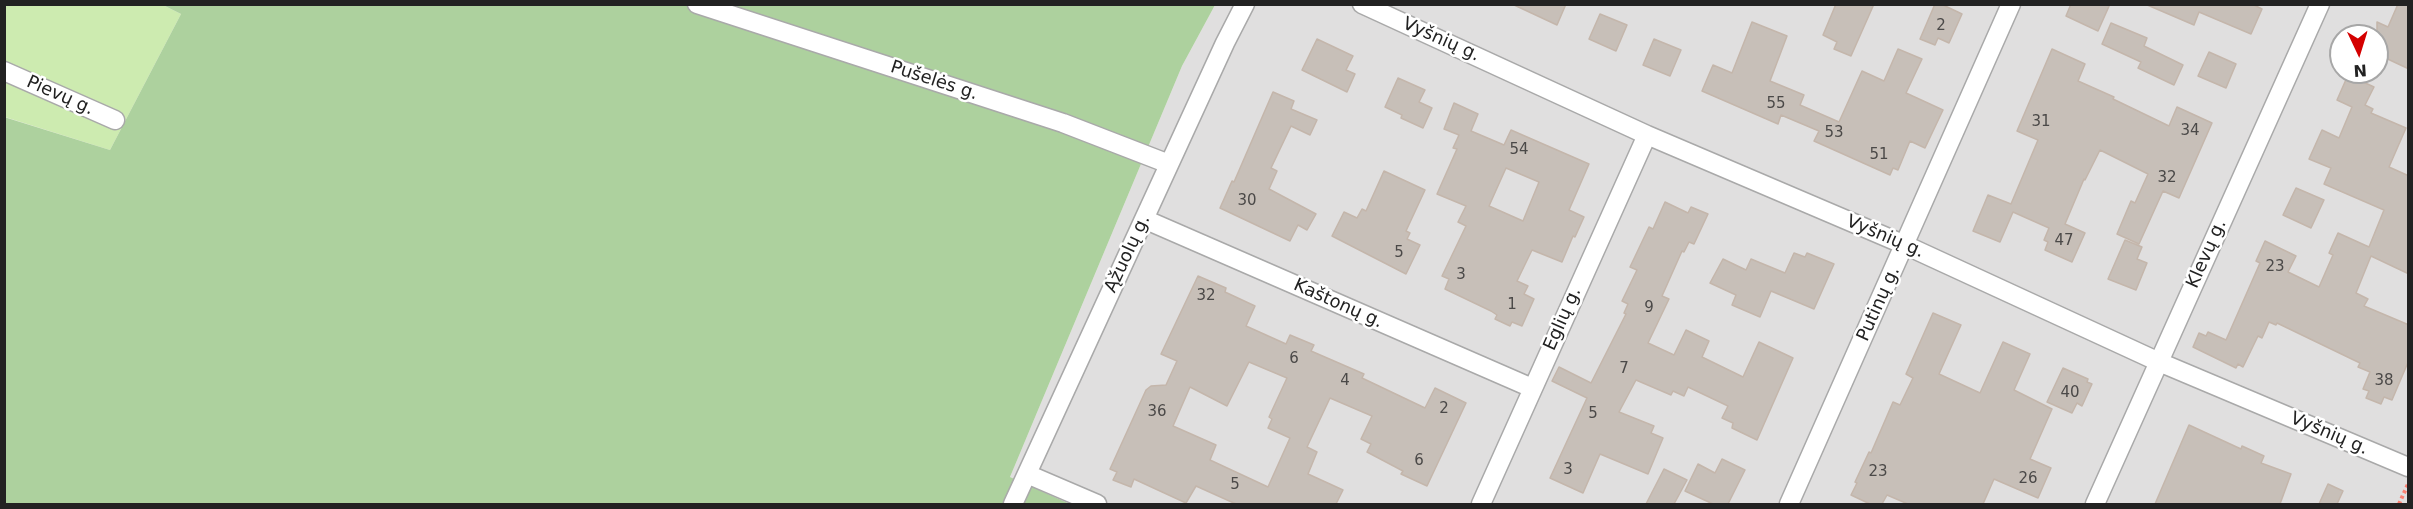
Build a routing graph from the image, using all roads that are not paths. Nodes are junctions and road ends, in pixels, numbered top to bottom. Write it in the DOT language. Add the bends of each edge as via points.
graph roads {
  1 [pos="697,4"];
  2 [pos="1245,4"];
  3 [pos="1362,4"];
  4 [pos="2011,4"];
  5 [pos="2320,4"];
  6 [pos="4,71"];
  7 [pos="115,120"];
  8 [pos="1647,135"];
  9 [pos="1169,164"];
  10 [pos="1144,219"];
  11 [pos="1905,245"];
  12 [pos="2159,362"];
  13 [pos="1532,388"];
  14 [pos="2409,467"];
  15 [pos="1027,474"];
  16 [pos="1013,504"];
  17 [pos="1098,504"];
  18 [pos="1481,504"];
  19 [pos="1789,504"];
  20 [pos="2095,504"];
  1 -- 9 [label="street, Pušelės g." via="1063,123"];
  2 -- 9 [label="street, Ąžuolų g."];
  3 -- 8 [label="street, Vyšnių g."];
  4 -- 11 [label="street, Putinų g."];
  5 -- 12 [label="street, Klevų g."];
  6 -- 7 [label="street, Pievų g."];
  8 -- 11 [label="street, Vyšnių g."];
  8 -- 13 [label="street, Eglių g."];
  9 -- 10 [label="street, Ąžuolų g."];
  10 -- 13 [label="street, Kaštonų g."];
  10 -- 15 [label="street, Ąžuolų g."];
  11 -- 12 [label="street, Vyšnių g."];
  11 -- 19 [label="street, Putinų g."];
  12 -- 14 [label="street, Vyšnių g."];
  12 -- 20 [label="street, Klevų g."];
  13 -- 18 [label="street, Eglių g."];
  15 -- 16 [label="street, Ąžuolų g."];
  15 -- 17 [label="street"];
}
